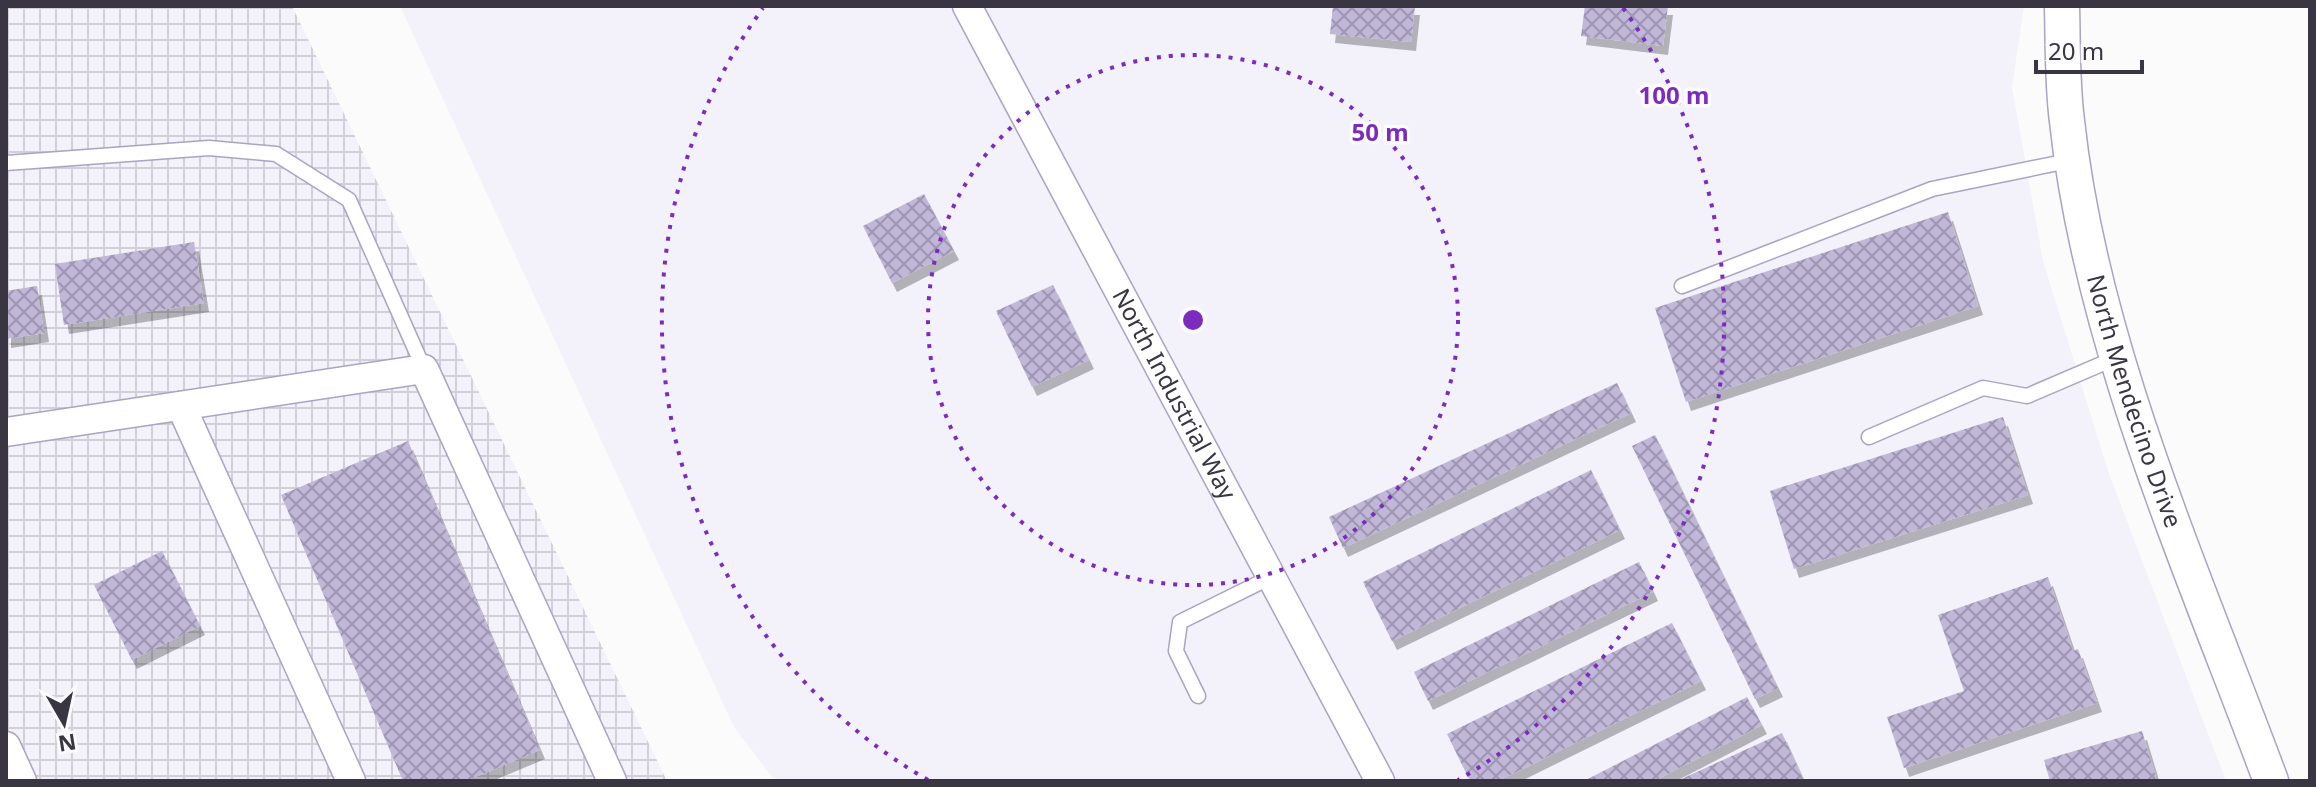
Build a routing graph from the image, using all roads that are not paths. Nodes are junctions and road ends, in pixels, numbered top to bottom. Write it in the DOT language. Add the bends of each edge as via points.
graph roads {
  1 [pos="967,6"];
  2 [pos="2062,6"];
  3 [pos="2074,160"];
  4 [pos="6,163"];
  5 [pos="1682,286"];
  6 [pos="2118,357"];
  7 [pos="424,369"];
  8 [pos="181,406"];
  9 [pos="6,432"];
  10 [pos="1869,437"];
  11 [pos="1271,577"];
  12 [pos="1198,696"];
  13 [pos="6,746"];
  14 [pos="1373,778"];
  15 [pos="609,780"];
  16 [pos="22,781"];
  17 [pos="351,781"];
  18 [pos="2271,781"];
  1 -- 11 [label="street, North Industrial Way"];
  2 -- 3 [label="street, North Mendecino Drive" via="2067,122"];
  3 -- 5 [label="lane" via="1932,189"];
  3 -- 6 [label="street, North Mendecino Drive" via="2093,269"];
  4 -- 7 [label="lane" via="209,148 276,154 349,200"];
  6 -- 10 [label="lane" via="2027,396 1983,388"];
  6 -- 18 [label="street, North Mendecino Drive"];
  7 -- 8 [label="street"];
  7 -- 15 [label="street"];
  8 -- 9 [label="street"];
  8 -- 17 [label="street"];
  11 -- 12 [label="lane" via="1180,622 1176,651"];
  11 -- 14 [label="street, North Industrial Way"];
  13 -- 16 [label="street"];
}
